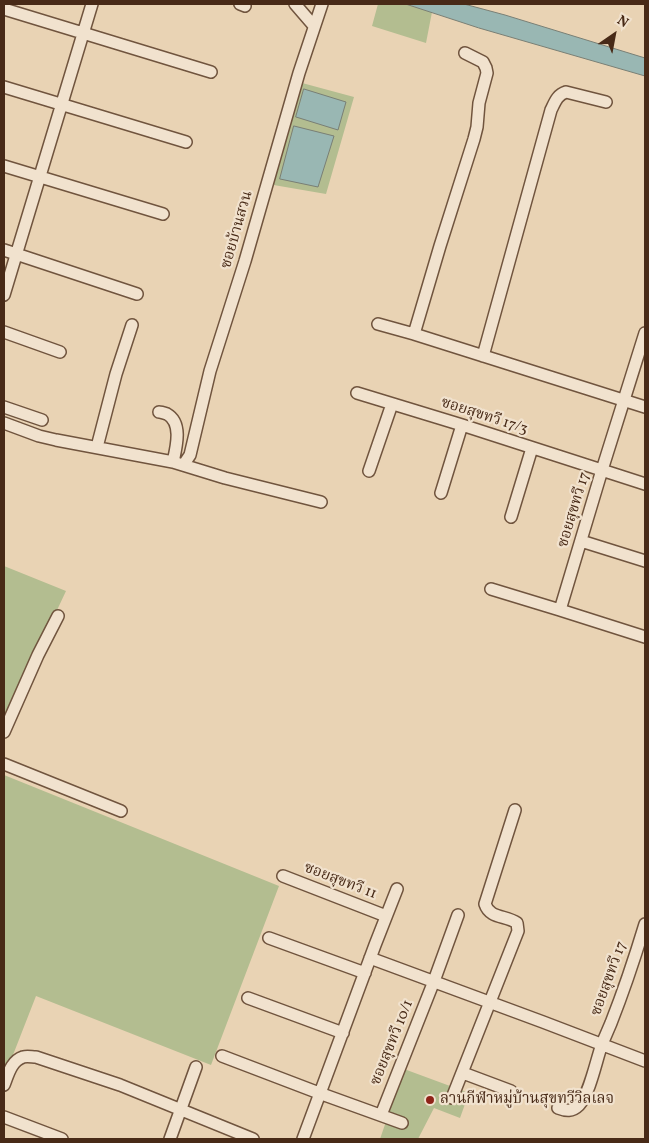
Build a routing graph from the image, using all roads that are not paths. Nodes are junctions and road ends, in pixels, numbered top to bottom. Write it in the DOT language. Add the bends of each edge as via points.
graph roads {
  1 [pos="92,4"];
  2 [pos="295,4"];
  3 [pos="322,4"];
  4 [pos="4,10"];
  5 [pos="314,26"];
  6 [pos="83,33"];
  7 [pos="465,52"];
  8 [pos="211,72"];
  9 [pos="4,87"];
  10 [pos="606,102"];
  11 [pos="61,105"];
  12 [pos="186,142"];
  13 [pos="4,166"];
  14 [pos="40,177"];
  15 [pos="163,214"];
  16 [pos="4,250"];
  17 [pos="16,254"];
  18 [pos="137,294"];
  19 [pos="4,296"];
  20 [pos="378,324"];
  21 [pos="132,325"];
  22 [pos="4,332"];
  23 [pos="645,333"];
  24 [pos="414,334"];
  25 [pos="60,352"];
  26 [pos="483,356"];
  27 [pos="357,393"];
  28 [pos="624,401"];
  29 [pos="392,404"];
  30 [pos="4,406"];
  31 [pos="645,407"];
  32 [pos="159,412"];
  33 [pos="42,420"];
  34 [pos="4,423"];
  35 [pos="462,425"];
  36 [pos="96,447"];
  37 [pos="532,448"];
  38 [pos="179,463"];
  39 [pos="602,470"];
  40 [pos="369,471"];
  41 [pos="645,484"];
  42 [pos="441,494"];
  43 [pos="321,502"];
  44 [pos="511,517"];
  45 [pos="581,541"];
  46 [pos="645,561"];
  47 [pos="491,590"];
  48 [pos="560,610"];
  49 [pos="58,616"];
  50 [pos="645,637"];
  51 [pos="4,732"];
  52 [pos="4,764"];
  53 [pos="515,810"];
  54 [pos="121,811"];
  55 [pos="283,876"];
  56 [pos="397,888"];
  57 [pos="458,915"];
  58 [pos="386,916"];
  59 [pos="645,924"];
  60 [pos="269,938"];
  61 [pos="370,958"];
  62 [pos="365,972"];
  63 [pos="434,981"];
  64 [pos="248,998"];
  65 [pos="489,1002"];
  66 [pos="343,1033"];
  67 [pos="602,1044"];
  68 [pos="222,1056"];
  69 [pos="645,1061"];
  70 [pos="196,1067"];
  71 [pos="463,1073"];
  72 [pos="4,1085"];
  73 [pos="511,1091"];
  74 [pos="319,1093"];
  75 [pos="452,1098"];
  76 [pos="558,1108"];
  77 [pos="181,1109"];
  78 [pos="381,1115"];
  79 [pos="4,1117"];
  80 [pos="402,1123"];
  81 [pos="236,1136"];
  82 [pos="62,1139"];
  83 [pos="170,1139"];
  84 [pos="253,1139"];
  85 [pos="303,1139"];
  1 -- 6 [label="street"];
  2 -- 5 [label="street"];
  3 -- 5 [label="street, ซอยบ้านสวน"];
  4 -- 6 [label="street"];
  5 -- 38 [label="street, ซอยบ้านสวน" via="210,371 190,455"];
  6 -- 8 [label="street"];
  6 -- 11 [label="street"];
  7 -- 24 [label="street" via="483,62 487,73 474,139"];
  9 -- 11 [label="street"];
  10 -- 26 [label="street" via="566,92 556,99"];
  11 -- 12 [label="street"];
  11 -- 14 [label="street"];
  13 -- 14 [label="street"];
  14 -- 15 [label="street"];
  14 -- 17 [label="street"];
  16 -- 17 [label="street"];
  17 -- 18 [label="street"];
  17 -- 19 [label="street"];
  20 -- 24 [label="street"];
  21 -- 36 [label="street"];
  22 -- 25 [label="street"];
  23 -- 28 [label="street, ซอยสุขทวี 17"];
  24 -- 26 [label="street"];
  26 -- 28 [label="street"];
  27 -- 29 [label="street, ซอยสุขทวี 17/3"];
  28 -- 31 [label="street"];
  28 -- 39 [label="street, ซอยสุขทวี 17"];
  29 -- 35 [label="street, ซอยสุขทวี 17/3"];
  29 -- 40 [label="street"];
  30 -- 33 [label="street"];
  32 -- 38 [label="street" via="174,422"];
  34 -- 36 [label="street" via="39,436"];
  35 -- 37 [label="street, ซอยสุขทวี 17/3"];
  35 -- 42 [label="street"];
  36 -- 38 [label="street"];
  37 -- 39 [label="street, ซอยสุขทวี 17/3"];
  37 -- 44 [label="street"];
  38 -- 43 [label="street"];
  39 -- 41 [label="street, ซอยสุขทวี 17/3"];
  39 -- 45 [label="street, ซอยสุขทวี 17"];
  45 -- 46 [label="street"];
  45 -- 48 [label="street, ซอยสุขทวี 17"];
  47 -- 48 [label="street"];
  48 -- 50 [label="street"];
  49 -- 51 [label="street"];
  52 -- 54 [label="street"];
  53 -- 65 [label="street" via="485,904 492,914 517,923 518,931"];
  55 -- 58 [label="street, ซอยสุขทวี 11"];
  56 -- 58 [label="street, ซอยสุขทวี 11"];
  57 -- 63 [label="street, ซอยสุขทวี 10/1"];
  58 -- 61 [label="street, ซอยสุขทวี 11"];
  59 -- 67 [label="street, ซอยสุขทวี 17"];
  60 -- 62 [label="street"];
  61 -- 62 [label="street, ซอยสุขทวี 11"];
  61 -- 63 [label="street"];
  62 -- 66 [label="street, ซอยสุขทวี 11"];
  63 -- 65 [label="street"];
  63 -- 78 [label="street, ซอยสุขทวี 10/1"];
  64 -- 66 [label="street"];
  65 -- 67 [label="street"];
  65 -- 71 [label="street"];
  66 -- 74 [label="street, ซอยสุขทวี 11"];
  67 -- 69 [label="street"];
  67 -- 76 [label="street, ซอยสุขทวี 17" via="580,1104 574,1110"];
  68 -- 74 [label="street"];
  70 -- 77 [label="street"];
  71 -- 73 [label="street"];
  71 -- 75 [label="street"];
  72 -- 77 [label="street" via="10,1068 18,1060 24,1056 36,1057"];
  74 -- 78 [label="street"];
  74 -- 85 [label="street, ซอยสุขทวี 11"];
  77 -- 81 [label="street"];
  77 -- 83 [label="street"];
  78 -- 80 [label="street"];
  79 -- 82 [label="street"];
  81 -- 84 [label="street"];
}
